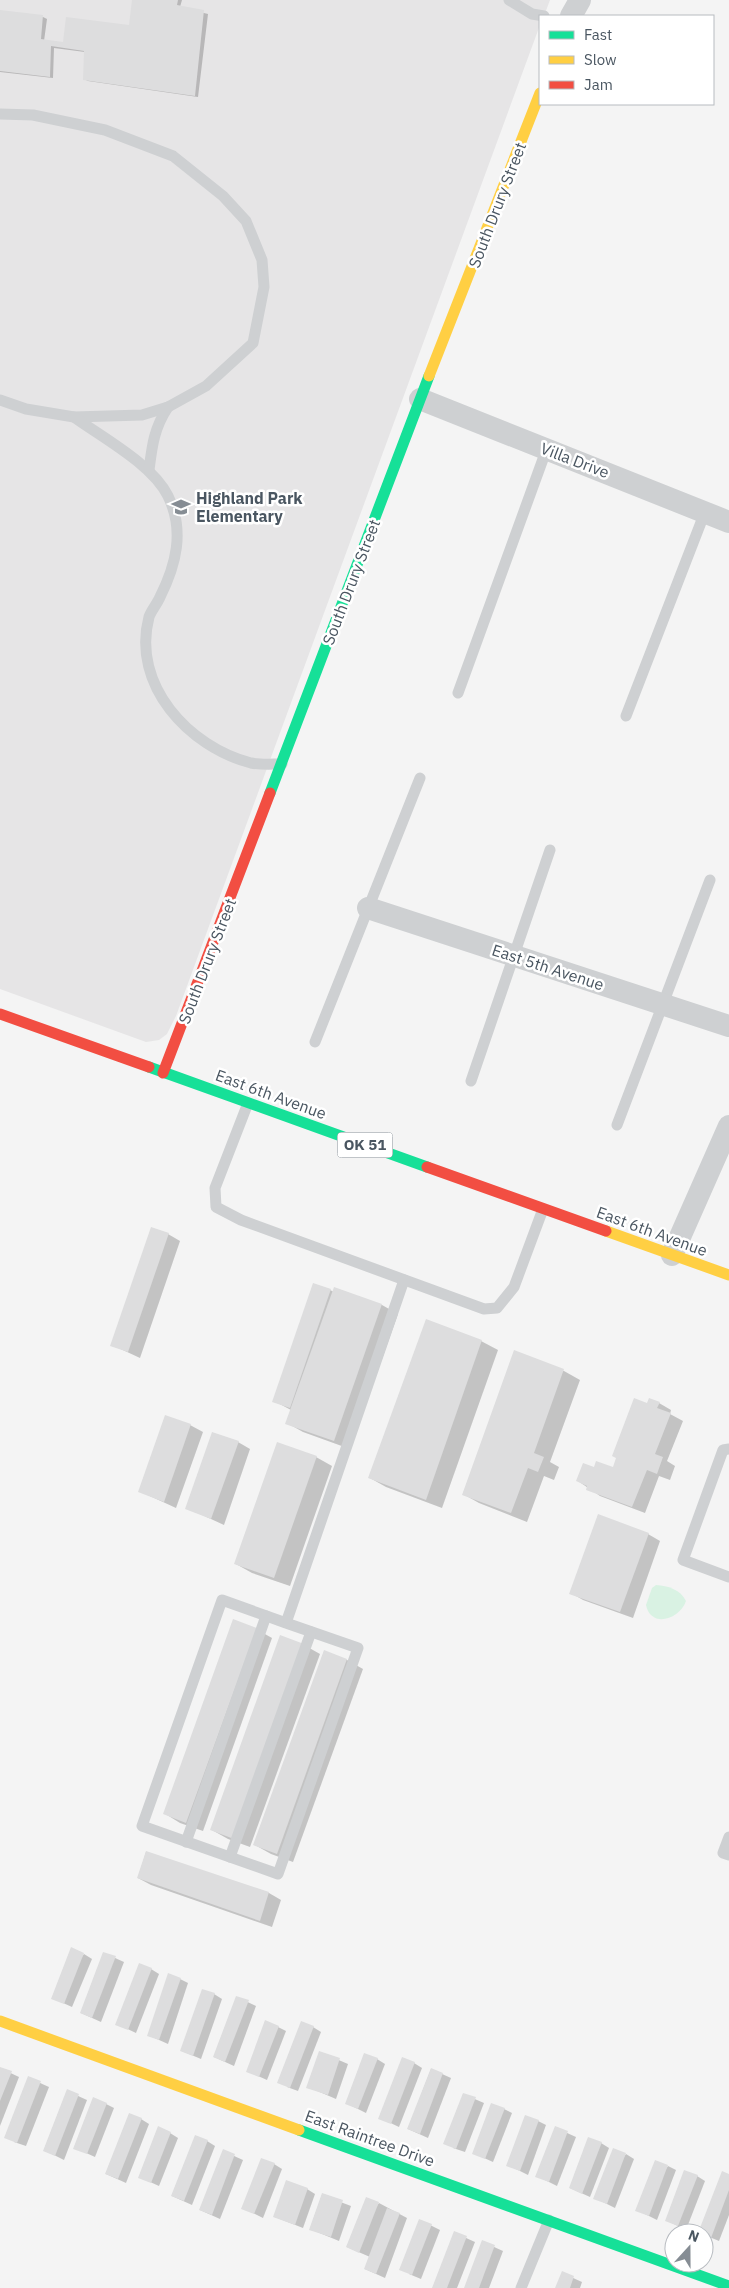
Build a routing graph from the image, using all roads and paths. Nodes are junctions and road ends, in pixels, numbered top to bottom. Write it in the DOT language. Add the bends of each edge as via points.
graph roads {
  1 [pos="509,0"];
  2 [pos="580,0"];
  3 [pos="539,15"];
  4 [pos="572,15"];
  5 [pos="539,96"];
  6 [pos="0,114"];
  7 [pos="420,399"];
  8 [pos="0,400"];
  9 [pos="168,407"];
  10 [pos="74,417"];
  11 [pos="546,448"];
  12 [pos="149,470"];
  13 [pos="705,512"];
  14 [pos="729,522"];
  15 [pos="458,693"];
  16 [pos="626,716"];
  17 [pos="282,764"];
  18 [pos="420,778"];
  19 [pos="550,850"];
  20 [pos="710,880"];
  21 [pos="368,908"];
  22 [pos="514,956"];
  23 [pos="663,1004"];
  24 [pos="0,1014"];
  25 [pos="729,1026"];
  26 [pos="315,1042"];
  27 [pos="164,1072"];
  28 [pos="471,1081"];
  29 [pos="248,1103"];
  30 [pos="617,1125"];
  31 [pos="729,1129"];
  32 [pos="542,1209"];
  33 [pos="672,1255"];
  34 [pos="729,1275"];
  35 [pos="404,1280"];
  36 [pos="729,1449"];
  37 [pos="729,1577"];
  38 [pos="266,1616"];
  39 [pos="286,1622"];
  40 [pos="311,1632"];
  41 [pos="729,1837"];
  42 [pos="186,1842"];
  43 [pos="729,1855"];
  44 [pos="230,1857"];
  45 [pos="0,2021"];
  46 [pos="549,2220"];
  47 [pos="729,2286"];
  48 [pos="521,2288"];
  1 -- 3 [label="lane"];
  2 -- 4 [label="street"];
  5 -- 7 [label="street, South Drury Street"];
  6 -- 9 [label="lane" via="33,115 105,130 173,156 223,196 246,220 262,260 264,287 253,343 206,386"];
  7 -- 11 [label="street, Villa Drive"];
  7 -- 17 [label="street, South Drury Street"];
  8 -- 10 [label="lane" via="26,409"];
  9 -- 10 [label="lane" via="142,415"];
  9 -- 12 [label="lane" via="152,437"];
  10 -- 12 [label="lane"];
  11 -- 13 [label="street, Villa Drive"];
  11 -- 15 [label="lane"];
  12 -- 17 [label="lane" via="168,496 178,524 178,550 150,617 147,643 149,668 163,702 185,728 219,749 252,763"];
  13 -- 14 [label="street, Villa Drive"];
  13 -- 16 [label="lane"];
  17 -- 27 [label="street, South Drury Street"];
  18 -- 21 [label="lane"];
  19 -- 22 [label="lane"];
  20 -- 23 [label="lane"];
  21 -- 22 [label="street, East 5th Avenue"];
  21 -- 26 [label="lane"];
  22 -- 23 [label="street, East 5th Avenue"];
  22 -- 28 [label="lane"];
  23 -- 25 [label="street, East 5th Avenue"];
  23 -- 30 [label="lane"];
  24 -- 27 [label="street, East 6th Avenue / OK 51"];
  27 -- 29 [label="street, East 6th Avenue / OK 51"];
  29 -- 32 [label="street, East 6th Avenue / OK 51"];
  29 -- 35 [label="lane" via="215,1188 216,1207 241,1220"];
  31 -- 33 [label="street"];
  32 -- 33 [label="street, East 6th Avenue / OK 51"];
  32 -- 35 [label="lane" via="514,1287 497,1308 484,1310"];
  33 -- 34 [label="street, East 6th Avenue / OK 51"];
  35 -- 39 [label="lane"];
  36 -- 37 [label="lane" via="723,1450 683,1560"];
  38 -- 39 [label="lane"];
  38 -- 42 [label="lane"];
  38 -- 42 [label="lane" via="222,1600 142,1826"];
  39 -- 40 [label="lane"];
  40 -- 44 [label="lane"];
  40 -- 44 [label="lane" via="358,1648 278,1874"];
  41 -- 43 [label="lane" via="723,1853"];
  42 -- 44 [label="lane"];
  45 -- 46 [label="street, East Raintree Drive"];
  46 -- 47 [label="street, East Raintree Drive"];
  46 -- 48 [label="lane"];
}
